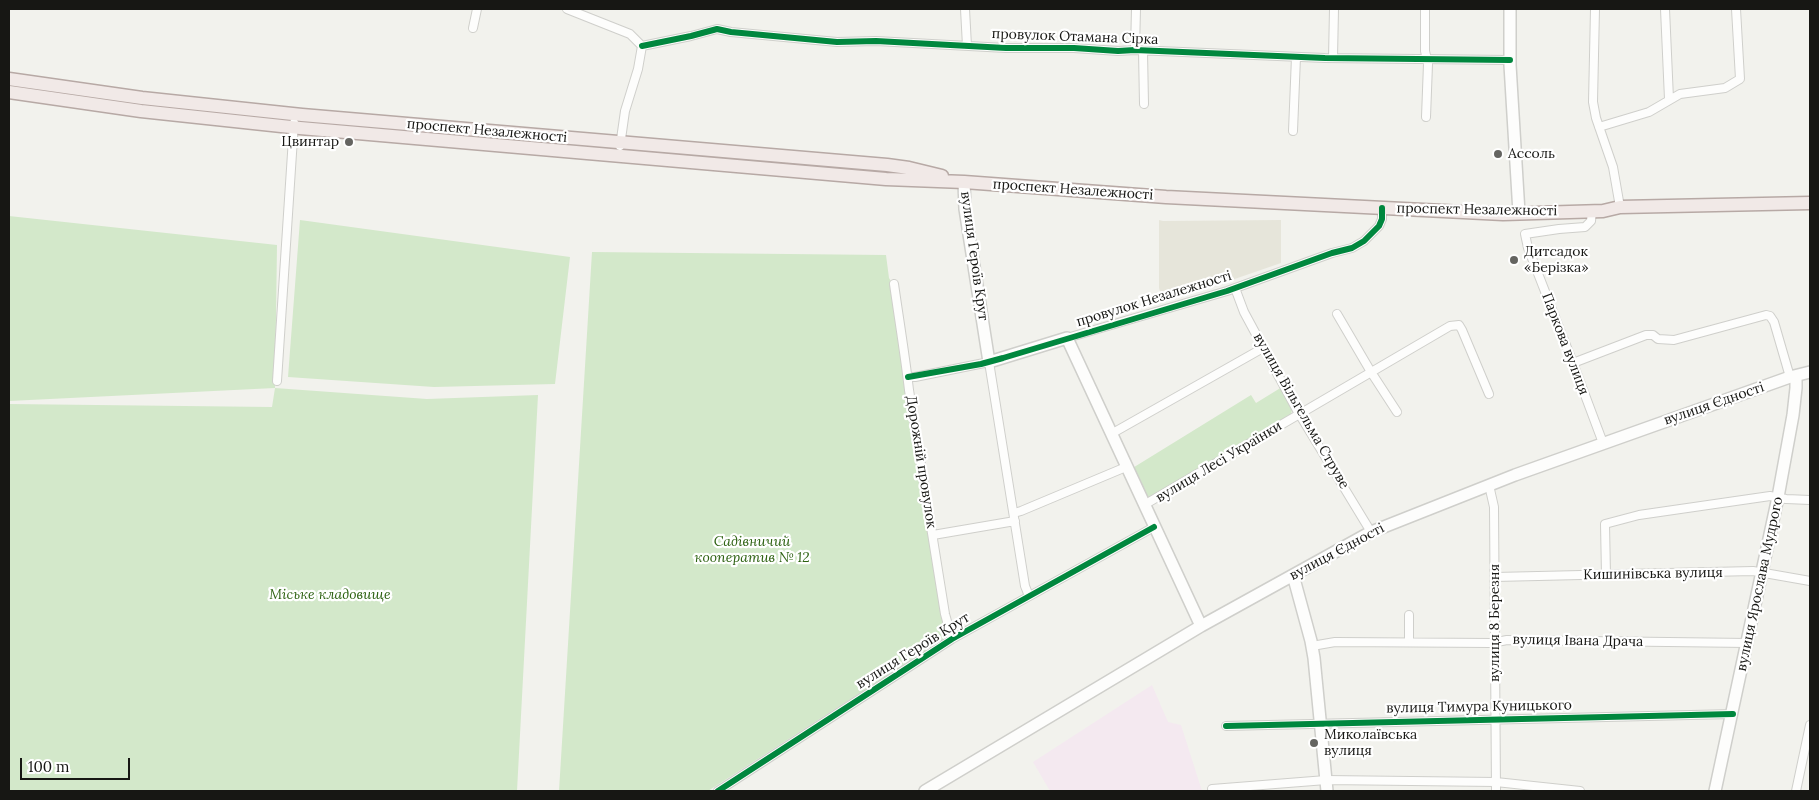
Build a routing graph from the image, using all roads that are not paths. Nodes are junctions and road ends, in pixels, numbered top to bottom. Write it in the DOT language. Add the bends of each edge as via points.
graph roads {
  1 [pos="477,9"];
  2 [pos="567,9"];
  3 [pos="966,9"];
  4 [pos="1136,9"];
  5 [pos="1334,9"];
  6 [pos="1425,9"];
  7 [pos="1510,9"];
  8 [pos="1595,9"];
  9 [pos="1665,9"];
  10 [pos="1736,9"];
  11 [pos="473,28"];
  12 [pos="642,46"];
  13 [pos="967,46"];
  14 [pos="1135,50"];
  15 [pos="1144,51"];
  16 [pos="1296,57"];
  17 [pos="1333,58"];
  18 [pos="1427,59"];
  19 [pos="1510,60"];
  20 [pos="9,79"];
  21 [pos="9,92"];
  22 [pos="1669,99"];
  23 [pos="1144,104"];
  24 [pos="1426,117"];
  25 [pos="294,121"];
  26 [pos="1599,127"];
  27 [pos="1293,131"];
  28 [pos="620,142"];
  29 [pos="619,156"];
  30 [pos="892,172"];
  31 [pos="964,182"];
  32 [pos="1810,203"];
  33 [pos="1620,207"];
  34 [pos="1382,208"];
  35 [pos="1592,211"];
  36 [pos="1519,213"];
  37 [pos="894,284"];
  38 [pos="1235,288"];
  39 [pos="1337,314"];
  40 [pos="1067,338"];
  41 [pos="1263,348"];
  42 [pos="990,362"];
  43 [pos="1573,363"];
  44 [pos="1371,372"];
  45 [pos="1810,372"];
  46 [pos="908,377"];
  47 [pos="1793,377"];
  48 [pos="277,381"];
  49 [pos="1489,394"];
  50 [pos="1397,412"];
  51 [pos="1300,415"];
  52 [pos="1111,434"];
  53 [pos="1602,443"];
  54 [pos="1126,467"];
  55 [pos="1489,485"];
  56 [pos="1778,497"];
  57 [pos="1810,500"];
  58 [pos="1144,505"];
  59 [pos="1014,517"];
  60 [pos="1154,527"];
  61 [pos="1371,532"];
  62 [pos="933,535"];
  63 [pos="1762,574"];
  64 [pos="1292,575"];
  65 [pos="1606,575"];
  66 [pos="1495,577"];
  67 [pos="1810,581"];
  68 [pos="1029,596"];
  69 [pos="1408,614"];
  70 [pos="1201,626"];
  71 [pos="952,640"];
  72 [pos="1409,642"];
  73 [pos="1496,642"];
  74 [pos="1748,643"];
  75 [pos="1312,646"];
  76 [pos="1733,714"];
  77 [pos="1496,719"];
  78 [pos="1322,723"];
  79 [pos="1810,725"];
  80 [pos="1226,726"];
  81 [pos="1496,782"];
  82 [pos="1326,786"];
  83 [pos="1212,789"];
  84 [pos="718,791"];
  85 [pos="925,791"];
  86 [pos="1496,791"];
  87 [pos="1580,791"];
  88 [pos="1716,791"];
  89 [pos="1796,791"];
  1 -- 11 [label="street"];
  2 -- 12 [label="street" via="630,34"];
  3 -- 13 [label="street"];
  4 -- 14 [label="street"];
  5 -- 17 [label="street"];
  6 -- 18 [label="street"];
  7 -- 19 [label="street"];
  8 -- 26 [label="street" via="1593,102"];
  9 -- 22 [label="street"];
  10 -- 22 [label="street" via="1740,79 1724,88 1680,94"];
  12 -- 13 [label="street, провулок Отамана Сірка" via="717,29 837,42"];
  12 -- 28 [label="street" via="624,111"];
  13 -- 14 [label="street, провулок Отамана Сірка"];
  14 -- 15 [label="street, провулок Отамана Сірка"];
  15 -- 16 [label="street, провулок Отамана Сірка"];
  15 -- 23 [label="street"];
  16 -- 17 [label="street, провулок Отамана Сірка"];
  16 -- 27 [label="street"];
  17 -- 18 [label="street, провулок Отамана Сірка"];
  18 -- 19 [label="street, провулок Отамана Сірка"];
  18 -- 24 [label="street"];
  19 -- 36 [label="street"];
  20 -- 25 [label="main road, проспект Незалежності"];
  21 -- 25 [label="main road, проспект Незалежності" via="150,112"];
  22 -- 26 [label="street" via="1649,112"];
  25 -- 28 [label="main road, проспект Незалежності"];
  25 -- 29 [label="main road, проспект Незалежності"];
  25 -- 48 [label="street"];
  26 -- 33 [label="street" via="1613,167"];
  28 -- 29 [label="street"];
  28 -- 30 [label="main road, проспект Незалежності"];
  29 -- 30 [label="main road, проспект Незалежності"];
  30 -- 31 [label="main road, проспект Незалежності" via="926,171"];
  31 -- 34 [label="main road, проспект Незалежності"];
  31 -- 42 [label="street, вулиця Героїв Крут" via="965,209"];
  32 -- 33 [label="main road, проспект Незалежності"];
  33 -- 35 [label="main road, проспект Незалежності"];
  34 -- 36 [label="main road, проспект Незалежності"];
  34 -- 38 [label="street, провулок Незалежності" via="1379,226 1358,245"];
  35 -- 36 [label="main road, проспект Незалежності"];
  35 -- 43 [label="street, Паркова вулиця" via="1591,221 1585,227 1525,234"];
  37 -- 46 [label="street, Дорожній провулок"];
  38 -- 40 [label="street, провулок Незалежності"];
  38 -- 41 [label="street, вулиця Вільгельма Струве"];
  39 -- 44 [label="street"];
  40 -- 42 [label="street, провулок Незалежності"];
  40 -- 52 [label="street"];
  41 -- 51 [label="street, вулиця Вільгельма Струве"];
  41 -- 52 [label="street"];
  42 -- 46 [label="street, провулок Незалежності"];
  42 -- 59 [label="street, вулиця Героїв Крут"];
  43 -- 47 [label="street" via="1646,335 1674,340 1766,315 1773,318"];
  43 -- 53 [label="street, Паркова вулиця"];
  44 -- 49 [label="street, вулиця Лесі Українки" via="1450,326 1459,326"];
  44 -- 50 [label="street"];
  44 -- 51 [label="street, вулиця Лесі Українки"];
  45 -- 47 [label="street, вулиця Єдності"];
  46 -- 62 [label="street, Дорожній провулок"];
  47 -- 53 [label="street, вулиця Єдності"];
  47 -- 56 [label="street, вулиця Ярослава Мудрого" via="1796,388 1793,415"];
  51 -- 58 [label="street, вулиця Лесі Українки"];
  51 -- 61 [label="street, вулиця Вільгельма Струве"];
  52 -- 54 [label="street"];
  53 -- 55 [label="street, вулиця Єдності"];
  54 -- 58 [label="street"];
  54 -- 59 [label="street" via="1021,511"];
  55 -- 61 [label="street, вулиця Єдності"];
  55 -- 66 [label="street, вулиця 8 Березня" via="1494,507"];
  56 -- 57 [label="street"];
  56 -- 63 [label="street, вулиця Ярослава Мудрого"];
  56 -- 65 [label="street" via="1639,515 1605,524"];
  58 -- 60 [label="street"];
  59 -- 62 [label="street"];
  59 -- 68 [label="street, вулиця Героїв Крут"];
  60 -- 68 [label="street, вулиця Героїв Крут"];
  60 -- 70 [label="street"];
  61 -- 64 [label="street, вулиця Єдності"];
  62 -- 71 [label="street, Дорожній провулок"];
  63 -- 65 [label="street, Кишинівська вулиця" via="1753,571"];
  63 -- 67 [label="street, Кишинівська вулиця"];
  63 -- 74 [label="street, вулиця Ярослава Мудрого"];
  64 -- 70 [label="street, вулиця Єдності"];
  64 -- 75 [label="street"];
  65 -- 66 [label="street, Кишинівська вулиця"];
  66 -- 73 [label="street, вулиця 8 Березня"];
  68 -- 71 [label="street, вулиця Героїв Крут"];
  69 -- 72 [label="street"];
  70 -- 85 [label="street, вулиця Єдності"];
  71 -- 84 [label="street, вулиця Героїв Крут"];
  72 -- 73 [label="street, вулиця Івана Драча"];
  72 -- 75 [label="street, вулиця Івана Драча" via="1335,642"];
  73 -- 74 [label="street, вулиця Івана Драча"];
  73 -- 77 [label="street, вулиця 8 Березня"];
  74 -- 76 [label="street, вулиця Ярослава Мудрого"];
  75 -- 78 [label="street"];
  76 -- 77 [label="street, вулиця Тимура Куницького"];
  76 -- 88 [label="street, вулиця Ярослава Мудрого"];
  77 -- 78 [label="street, вулиця Тимура Куницького"];
  77 -- 81 [label="street, вулиця 8 Березня"];
  78 -- 80 [label="street, вулиця Тимура Куницького"];
  78 -- 82 [label="street"];
  79 -- 89 [label="street"];
  81 -- 82 [label="street"];
  81 -- 86 [label="street, вулиця 8 Березня"];
  81 -- 87 [label="street"];
  82 -- 83 [label="street"];
}
